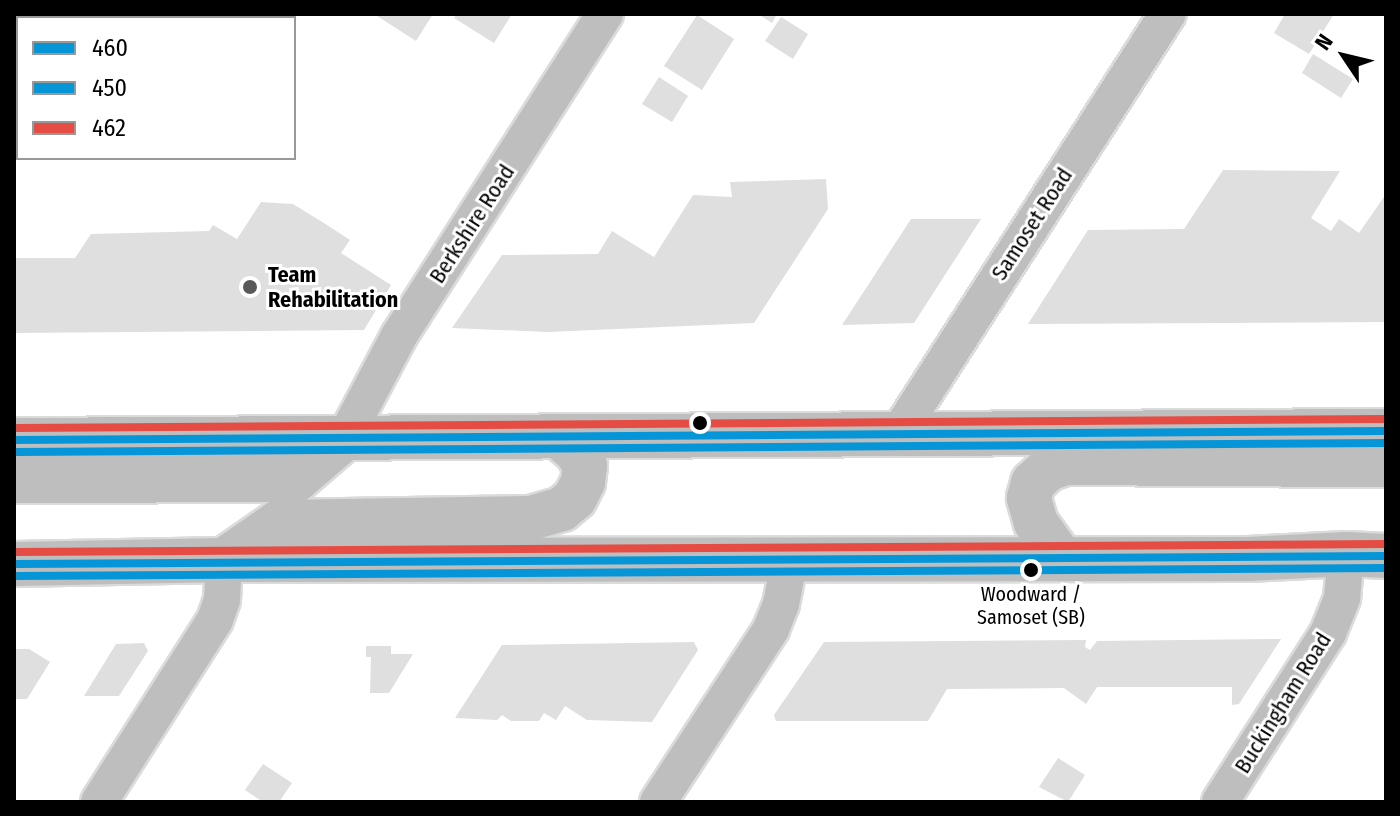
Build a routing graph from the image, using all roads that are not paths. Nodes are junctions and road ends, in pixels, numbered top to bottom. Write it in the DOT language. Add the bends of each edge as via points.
graph roads {
  1 [pos="605,14"];
  2 [pos="1168,14"];
  3 [pos="1386,431"];
  4 [pos="898,434"];
  5 [pos="559,437"];
  6 [pos="345,438"];
  7 [pos="14,440"];
  8 [pos="1386,465"];
  9 [pos="14,481"];
  10 [pos="1386,537"];
  11 [pos="1366,555"];
  12 [pos="790,558"];
  13 [pos="1061,558"];
  14 [pos="224,560"];
  15 [pos="14,564"];
  16 [pos="99,802"];
  17 [pos="658,802"];
  18 [pos="1220,802"];
  1 -- 6 [label="street, Berkshire Road" via="399,336"];
  2 -- 4 [label="street, Samoset Road"];
  3 -- 4 [label="main road"];
  4 -- 5 [label="main road"];
  5 -- 6 [label="main road"];
  5 -- 14 [label="main road" via="585,466 575,498 562,509 531,518 279,522"];
  6 -- 7 [label="main road"];
  6 -- 9 [label="main road" via="296,480"];
  8 -- 13 [label="main road" via="1065,463 1033,483 1029,498 1036,523"];
  10 -- 11 [label="main road"];
  11 -- 13 [label="main road"];
  11 -- 18 [label="street, Buckingham Road" via="1328,633"];
  12 -- 13 [label="main road"];
  12 -- 14 [label="main road"];
  12 -- 17 [label="street" via="771,629"];
  14 -- 15 [label="main road"];
  14 -- 16 [label="street" via="215,620"];
}
